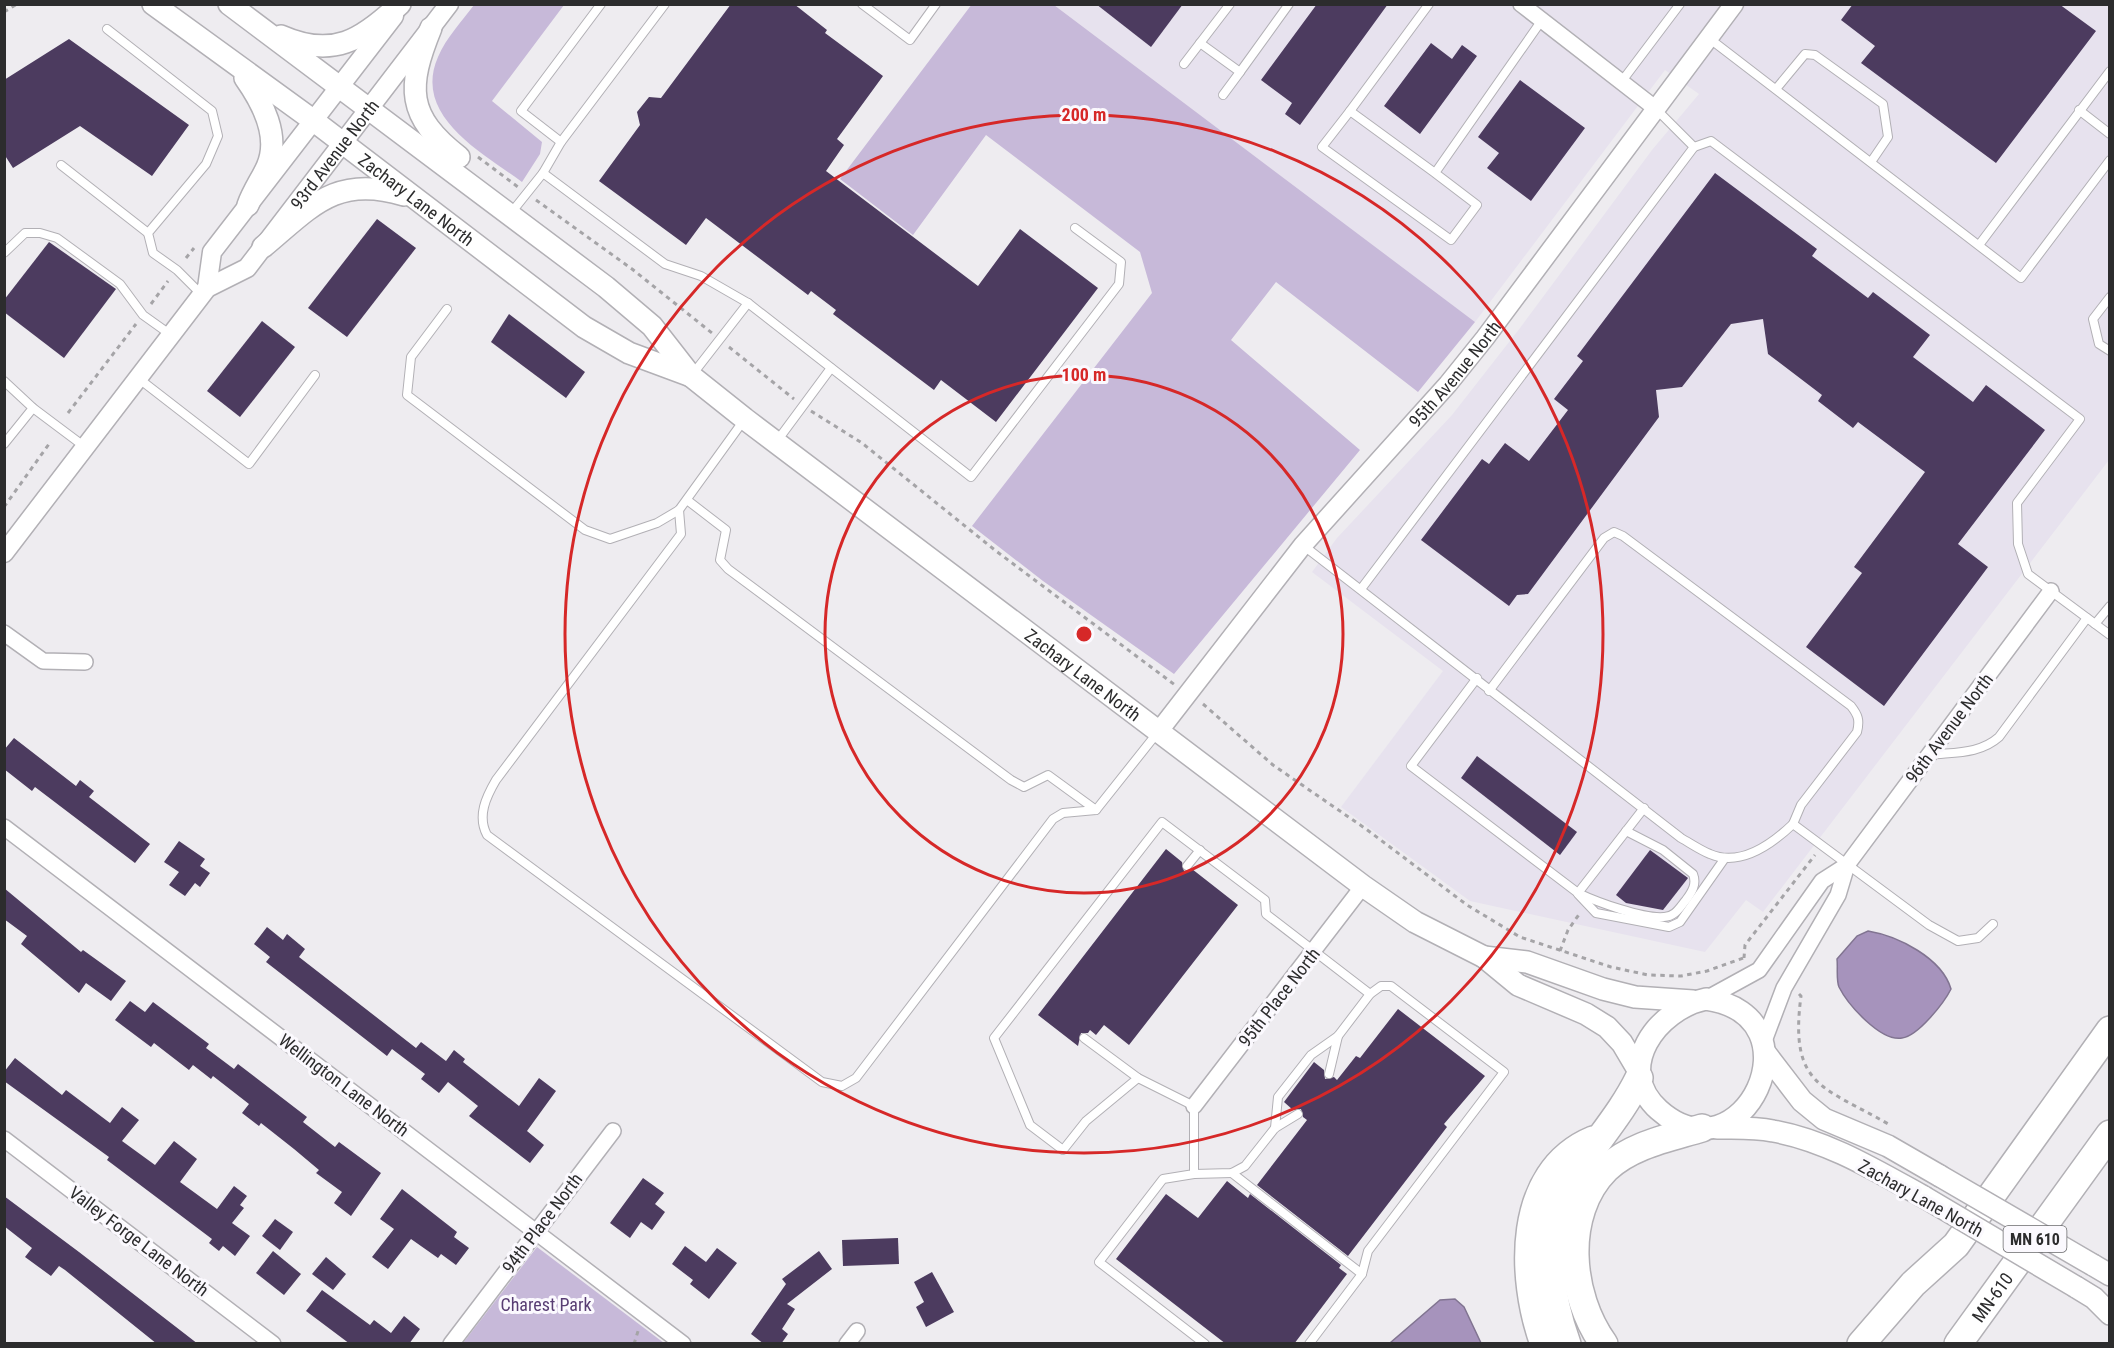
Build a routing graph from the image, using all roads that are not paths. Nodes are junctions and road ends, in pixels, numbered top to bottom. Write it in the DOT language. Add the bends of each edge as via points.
graph roads {
  1 [pos="153,4"];
  2 [pos="229,4"];
  3 [pos="401,4"];
  4 [pos="449,4"];
  5 [pos="601,4"];
  6 [pos="665,4"];
  7 [pos="862,4"];
  8 [pos="936,4"];
  9 [pos="1230,4"];
  10 [pos="1289,4"];
  11 [pos="1429,4"];
  12 [pos="1521,4"];
  13 [pos="1680,4"];
  14 [pos="1734,4"];
  15 [pos="1542,20"];
  16 [pos="258,26"];
  17 [pos="431,28"];
  18 [pos="107,29"];
  19 [pos="1709,38"];
  20 [pos="1200,43"];
  21 [pos="234,63"];
  22 [pos="1184,64"];
  23 [pos="2109,71"];
  24 [pos="1240,72"];
  25 [pos="1622,81"];
  26 [pos="340,87"];
  27 [pos="1776,89"];
  28 [pos="1223,95"];
  29 [pos="369,108"];
  30 [pos="1655,108"];
  31 [pos="2079,110"];
  32 [pos="1350,111"];
  33 [pos="315,122"];
  34 [pos="2109,134"];
  35 [pos="561,142"];
  36 [pos="342,143"];
  37 [pos="1694,147"];
  38 [pos="2109,160"];
  39 [pos="1871,162"];
  40 [pos="61,165"];
  41 [pos="543,173"];
  42 [pos="1435,173"];
  43 [pos="416,198"];
  44 [pos="248,205"];
  45 [pos="522,205"];
  46 [pos="1075,228"];
  47 [pos="148,233"];
  48 [pos="1979,245"];
  49 [pos="262,247"];
  50 [pos="4,253"];
  51 [pos="205,291"];
  52 [pos="2109,297"];
  53 [pos="748,303"];
  54 [pos="447,309"];
  55 [pos="171,335"];
  56 [pos="2109,351"];
  57 [pos="831,368"];
  58 [pos="315,375"];
  59 [pos="691,376"];
  60 [pos="138,378"];
  61 [pos="4,381"];
  62 [pos="33,408"];
  63 [pos="745,419"];
  64 [pos="776,441"];
  65 [pos="4,444"];
  66 [pos="85,447"];
  67 [pos="687,500"];
  68 [pos="679,510"];
  69 [pos="1303,545"];
  70 [pos="4,553"];
  71 [pos="1361,589"];
  72 [pos="2051,591"];
  73 [pos="2109,606"];
  74 [pos="2087,618"];
  75 [pos="2095,624"];
  76 [pos="4,633"];
  77 [pos="2109,635"];
  78 [pos="85,662"];
  79 [pos="1478,678"];
  80 [pos="1489,691"];
  81 [pos="1159,731"];
  82 [pos="1929,755"];
  83 [pos="1644,808"];
  84 [pos="1096,810"];
  85 [pos="1793,824"];
  86 [pos="4,827"];
  87 [pos="1626,831"];
  88 [pos="1200,850"];
  89 [pos="1725,858"];
  90 [pos="1847,865"];
  91 [pos="1187,866"];
  92 [pos="1363,886"];
  93 [pos="1578,893"];
  94 [pos="1993,924"];
  95 [pos="1314,952"];
  96 [pos="1484,957"];
  97 [pos="1370,994"];
  98 [pos="1701,1001"];
  99 [pos="2109,1030"];
  100 [pos="1338,1036"];
  101 [pos="1084,1038"];
  102 [pos="1765,1048"];
  103 [pos="1329,1074"];
  104 [pos="1639,1074"];
  105 [pos="1137,1078"];
  106 [pos="1194,1106"];
  107 [pos="1298,1114"];
  108 [pos="1275,1128"];
  109 [pos="1708,1128"];
  110 [pos="613,1131"];
  111 [pos="2109,1134"];
  112 [pos="1603,1136"];
  113 [pos="4,1139"];
  114 [pos="1232,1173"];
  115 [pos="1194,1174"];
  116 [pos="536,1231"];
  117 [pos="1956,1245"];
  118 [pos="2101,1270"];
  119 [pos="1362,1274"];
  120 [pos="2109,1314"];
  121 [pos="856,1330"];
  122 [pos="273,1344"];
  123 [pos="451,1344"];
  124 [pos="683,1344"];
  125 [pos="847,1344"];
  126 [pos="1205,1344"];
  127 [pos="1309,1344"];
  128 [pos="1544,1344"];
  129 [pos="1568,1344"];
  130 [pos="1604,1344"];
  131 [pos="1860,1344"];
  132 [pos="1882,1344"];
  133 [pos="1958,1344"];
  1 -- 21 [label="main road, Zachary Lane North"];
  2 -- 16 [label="main road"];
  3 -- 16 [label="main road" via="361,37 333,45 296,43"];
  3 -- 26 [label="street, 93rd Avenue North"];
  4 -- 17 [label="street, 93rd Avenue North"];
  5 -- 35 [label="lane" via="521,111"];
  6 -- 35 [label="lane"];
  7 -- 8 [label="lane" via="910,40"];
  9 -- 20 [label="lane"];
  10 -- 24 [label="lane"];
  11 -- 32 [label="lane"];
  12 -- 15 [label="street"];
  13 -- 25 [label="lane"];
  14 -- 19 [label="street, 95th Avenue North"];
  15 -- 25 [label="street"];
  15 -- 42 [label="lane"];
  16 -- 26 [label="main road"];
  17 -- 29 [label="street, 93rd Avenue North"];
  17 -- 45 [label="main road" via="416,64 418,111 438,141"];
  18 -- 47 [label="lane" via="212,111 218,136 206,164"];
  19 -- 27 [label="lane"];
  19 -- 30 [label="street, 95th Avenue North"];
  20 -- 22 [label="lane"];
  20 -- 24 [label="lane"];
  21 -- 33 [label="main road, Zachary Lane North"];
  21 -- 44 [label="main road" via="260,99 270,128 268,165"];
  23 -- 31 [label="lane"];
  24 -- 28 [label="lane"];
  25 -- 30 [label="street"];
  26 -- 29 [label="main road"];
  26 -- 33 [label="street, 93rd Avenue North"];
  27 -- 39 [label="lane"];
  27 -- 39 [label="lane" via="1805,54 1815,55 1883,104 1888,137"];
  29 -- 36 [label="street, 93rd Avenue North"];
  29 -- 45 [label="main road"];
  30 -- 37 [label="lane"];
  30 -- 69 [label="street, 95th Avenue North" via="1448,384"];
  31 -- 34 [label="lane"];
  31 -- 48 [label="lane"];
  32 -- 42 [label="lane"];
  32 -- 42 [label="lane" via="1322,147 1451,240 1477,205"];
  33 -- 36 [label="main road, Zachary Lane North"];
  33 -- 44 [label="street, 93rd Avenue North"];
  35 -- 41 [label="lane"];
  36 -- 43 [label="main road, Zachary Lane North"];
  36 -- 49 [label="street, 93rd Avenue North"];
  37 -- 71 [label="lane"];
  37 -- 72 [label="lane" via="1711,141 2080,419 2017,503 2018,544 2028,574"];
  38 -- 48 [label="lane" via="2021,278"];
  39 -- 48 [label="lane"];
  40 -- 47 [label="lane"];
  41 -- 45 [label="lane"];
  41 -- 53 [label="lane" via="665,264 701,276"];
  43 -- 49 [label="main road" via="367,186 345,190 321,199"];
  43 -- 59 [label="main road, Zachary Lane North" via="584,327 629,353"];
  44 -- 51 [label="street, 93rd Avenue North" via="212,252"];
  45 -- 59 [label="main road, Zachary Lane North" via="538,217 557,248 652,326"];
  46 -- 57 [label="lane" via="1121,262 1119,284 971,477"];
  47 -- 51 [label="lane" via="153,253"];
  49 -- 51 [label="street, 93rd Avenue North" via="247,267"];
  50 -- 55 [label="lane" via="25,233 57,238 120,284 143,315"];
  51 -- 55 [label="street, 93rd Avenue North"];
  52 -- 56 [label="lane" via="2093,319 2100,344"];
  53 -- 57 [label="lane"];
  53 -- 59 [label="lane"];
  54 -- 68 [label="lane" via="411,357 407,395 585,530 610,539 657,523"];
  55 -- 60 [label="street, 93rd Avenue North"];
  57 -- 64 [label="lane"];
  58 -- 60 [label="lane" via="249,464"];
  59 -- 63 [label="main road, Zachary Lane North"];
  60 -- 66 [label="street, 93rd Avenue North"];
  61 -- 62 [label="lane"];
  62 -- 65 [label="lane"];
  62 -- 66 [label="lane"];
  63 -- 64 [label="main road, Zachary Lane North"];
  63 -- 67 [label="lane"];
  64 -- 81 [label="main road, Zachary Lane North"];
  66 -- 70 [label="street, 93rd Avenue North"];
  67 -- 68 [label="lane"];
  67 -- 84 [label="lane" via="726,530 720,560 728,569 1011,780 1024,787 1048,775"];
  68 -- 84 [label="lane" via="681,534 496,780 486,797 483,827 487,835 822,1082 842,1086 856,1078 1053,819 1063,813"];
  69 -- 71 [label="lane"];
  69 -- 81 [label="street, 95th Avenue North"];
  71 -- 79 [label="lane"];
  72 -- 74 [label="lane"];
  72 -- 82 [label="street, 96th Avenue North"];
  73 -- 75 [label="lane"];
  74 -- 75 [label="lane"];
  74 -- 82 [label="lane" via="1990,745 1980,750"];
  75 -- 77 [label="lane"];
  76 -- 78 [label="street" via="43,661"];
  79 -- 80 [label="lane"];
  79 -- 93 [label="lane" via="1411,766"];
  80 -- 83 [label="lane"];
  80 -- 85 [label="lane" via="1604,538 1614,532 1857,714 1857,732 1802,805"];
  81 -- 84 [label="lane"];
  81 -- 92 [label="main road, Zachary Lane North"];
  82 -- 90 [label="street, 96th Avenue North"];
  83 -- 87 [label="lane"];
  83 -- 89 [label="lane" via="1681,838 1711,855"];
  85 -- 89 [label="lane" via="1759,849 1741,857"];
  85 -- 90 [label="lane"];
  86 -- 116 [label="street, Wellington Lane North"];
  87 -- 93 [label="lane"];
  87 -- 93 [label="lane" via="1663,850 1693,874 1691,893 1676,913 1656,916 1600,904"];
  88 -- 91 [label="lane"];
  88 -- 95 [label="lane" via="1265,900 1266,914"];
  88 -- 105 [label="lane" via="1162,822 994,1038 1030,1125 1064,1150 1086,1121"];
  89 -- 93 [label="lane" via="1680,922 1669,927 1596,913"];
  90 -- 94 [label="lane" via="1929,925 1958,941 1978,938"];
  90 -- 98 [label="street, 96th Avenue North" via="1822,881 1759,970"];
  90 -- 102 [label="street, 96th Avenue North" via="1838,895 1784,988"];
  92 -- 95 [label="street, 95th Place North"];
  92 -- 96 [label="main road, Zachary Lane North" via="1415,921"];
  95 -- 97 [label="lane"];
  95 -- 106 [label="street, 95th Place North"];
  96 -- 98 [label="main road, Zachary Lane North" via="1527,962 1635,997"];
  96 -- 104 [label="main road, Zachary Lane North" via="1518,985 1607,1027 1622,1043"];
  97 -- 100 [label="lane"];
  97 -- 119 [label="lane" via="1381,986 1391,986 1504,1072 1368,1251"];
  98 -- 102 [label="main road" via="1717,1001 1743,1014 1755,1026"];
  98 -- 104 [label="main road" via="1676,1010 1663,1020 1652,1035"];
  99 -- 117 [label="highway"];
  100 -- 103 [label="lane"];
  100 -- 108 [label="lane" via="1311,1055 1278,1097"];
  101 -- 105 [label="lane"];
  102 -- 109 [label="main road" via="1765,1070 1753,1100 1730,1121"];
  102 -- 118 [label="main road, Zachary Lane North, bridge" via="1802,1101 1824,1119 1888,1146"];
  104 -- 109 [label="main road" via="1651,1102 1664,1114 1682,1124"];
  104 -- 112 [label="highway" via="1628,1100"];
  105 -- 106 [label="lane"];
  106 -- 115 [label="lane"];
  107 -- 108 [label="lane"];
  108 -- 114 [label="lane" via="1245,1166"];
  109 -- 120 [label="main road, Zachary Lane North, bridge" via="1774,1131 1858,1162 2076,1287"];
  109 -- 130 [label="highway" via="1635,1149 1605,1170 1583,1209 1575,1264 1585,1310"];
  110 -- 116 [label="street, 94th Place North"];
  111 -- 133 [label="highway, MN-610 / MN 610"];
  112 -- 128 [label="highway" via="1560,1162 1534,1213 1528,1248 1529,1286"];
  112 -- 129 [label="highway" via="1562,1200 1552,1237 1554,1305"];
  113 -- 122 [label="street, Valley Forge Lane North"];
  114 -- 115 [label="lane"];
  114 -- 119 [label="lane"];
  115 -- 126 [label="lane" via="1163,1179 1099,1262"];
  116 -- 123 [label="street, 94th Place North"];
  116 -- 124 [label="street, Wellington Lane North"];
  117 -- 131 [label="highway" via="1913,1284"];
  117 -- 132 [label="highway"];
  119 -- 127 [label="lane"];
  121 -- 125 [label="street"];
}
